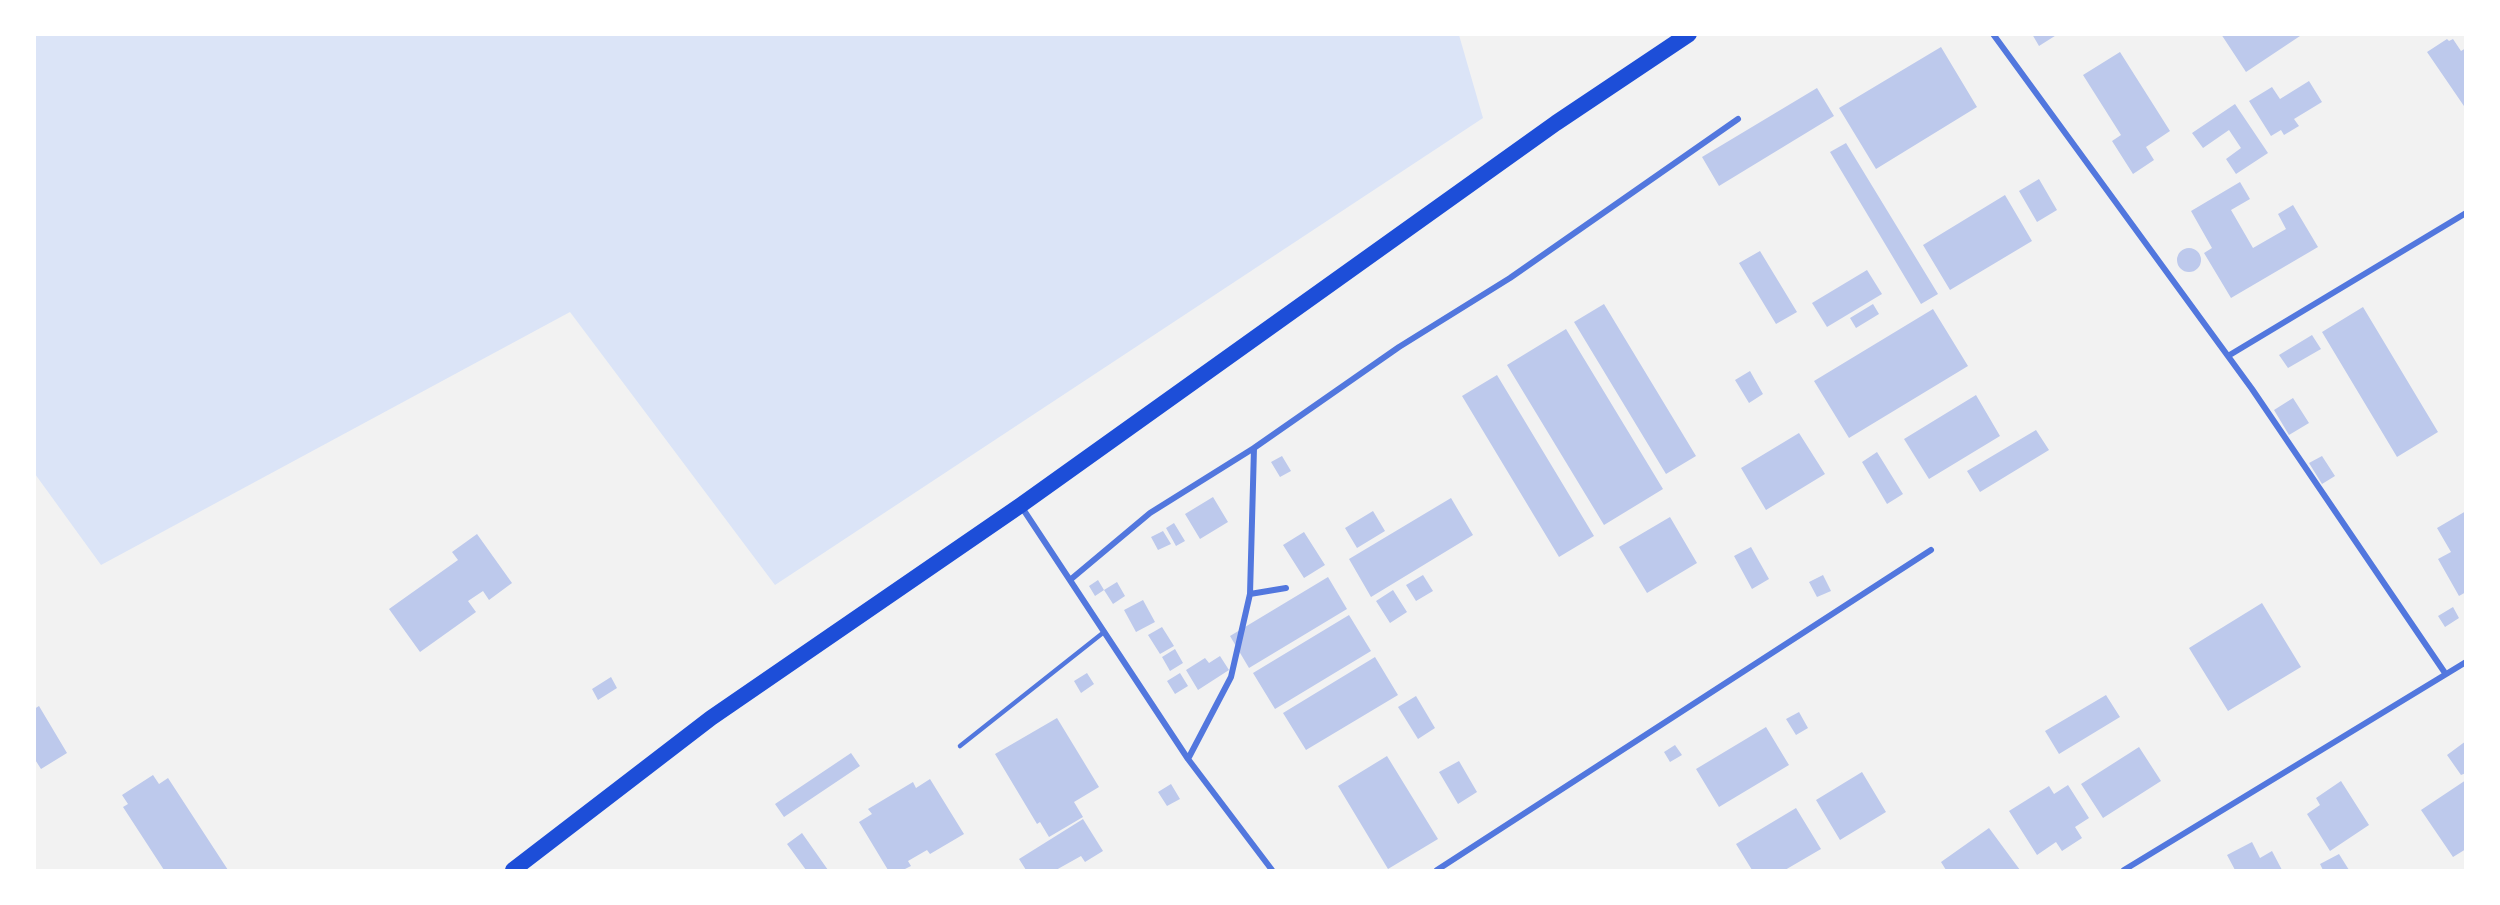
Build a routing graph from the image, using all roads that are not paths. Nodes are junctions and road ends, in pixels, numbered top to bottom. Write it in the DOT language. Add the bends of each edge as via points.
graph roads {
  1 [pos="1689,34"];
  2 [pos="1993,34"];
  3 [pos="1738,119"];
  4 [pos="2466,213"];
  5 [pos="2228,356"];
  6 [pos="1254,448"];
  7 [pos="1021,505"];
  8 [pos="1931,550"];
  9 [pos="1070,580"];
  10 [pos="1286,588"];
  11 [pos="1250,594"];
  12 [pos="1104,632"];
  13 [pos="2466,662"];
  14 [pos="2445,673"];
  15 [pos="960,746"];
  16 [pos="1188,759"];
  17 [pos="513,870"];
  18 [pos="1272,870"];
  19 [pos="1437,870"];
  20 [pos="2124,870"];
  1 -- 7 [label="highway" via="1556,123"];
  2 -- 5 [label="street"];
  3 -- 6 [label="street" via="1510,278 1398,347"];
  4 -- 5 [label="street"];
  5 -- 14 [label="street"];
  6 -- 9 [label="street" via="1150,513"];
  6 -- 11 [label="street"];
  7 -- 9 [label="street"];
  7 -- 17 [label="highway" via="711,718"];
  8 -- 19 [label="street"];
  9 -- 12 [label="street"];
  10 -- 11 [label="street"];
  11 -- 16 [label="street" via="1231,677"];
  12 -- 15 [label="lane"];
  12 -- 16 [label="street"];
  13 -- 14 [label="street"];
  14 -- 20 [label="street"];
  16 -- 18 [label="street"];
}
